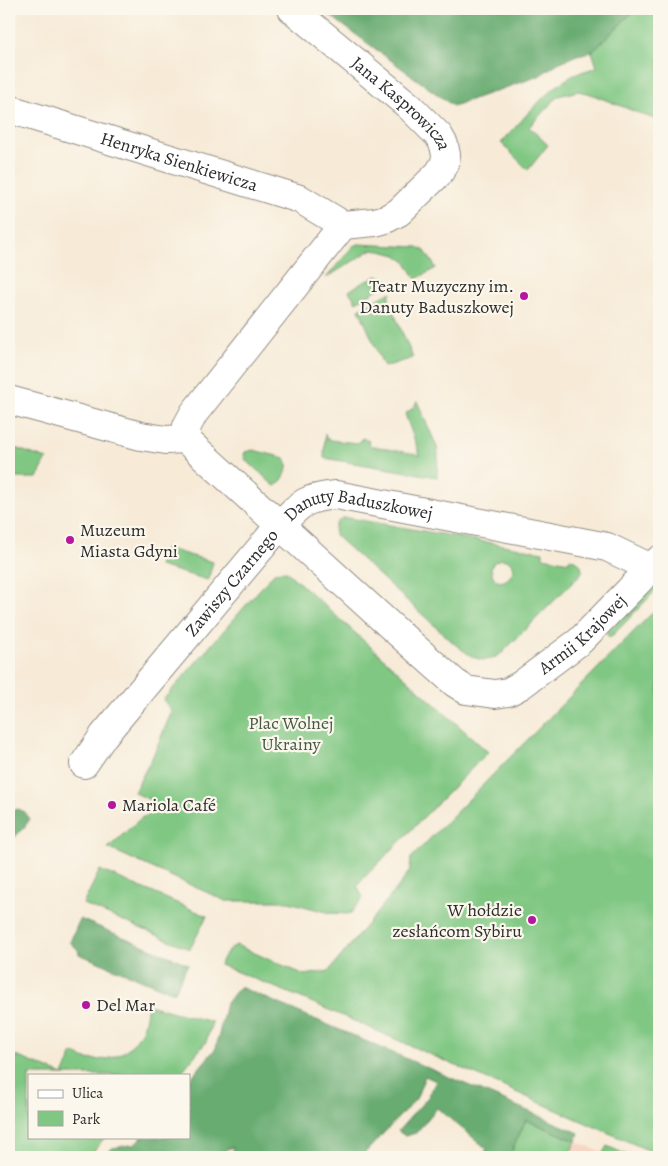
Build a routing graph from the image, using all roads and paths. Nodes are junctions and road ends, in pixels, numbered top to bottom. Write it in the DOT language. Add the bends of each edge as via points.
graph roads {
  1 [pos="292,9"];
  2 [pos="9,109"];
  3 [pos="343,225"];
  4 [pos="9,400"];
  5 [pos="185,439"];
  6 [pos="280,525"];
  7 [pos="655,564"];
  8 [pos="495,694"];
  9 [pos="84,764"];
  1 -- 3 [label="street, Jana Kasprowicza" via="409,106 444,145 445,163 439,173 399,212 375,222"];
  2 -- 3 [label="street, Henryka Sienkiewicza" via="300,199"];
  3 -- 5 [label="street" via="194,413 186,426"];
  4 -- 5 [label="street" via="141,436"];
  5 -- 6 [label="street, Danuty Baduszkowej"];
  6 -- 7 [label="street, Danuty Baduszkowej" via="299,505 311,499 336,495 607,547"];
  6 -- 8 [label="street, Zawiszy Czarnego" via="455,683 466,690"];
  6 -- 9 [label="street, Zawiszy Czarnego" via="104,735"];
  7 -- 8 [label="street, Armii Krajowej" via="580,641 521,685"];
}
